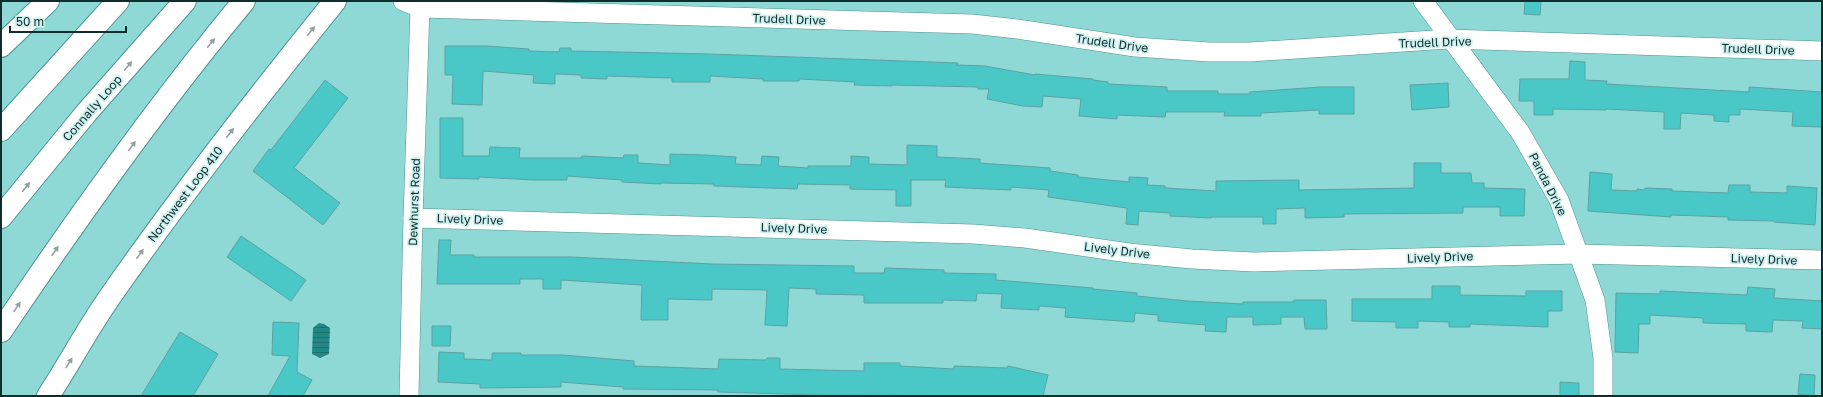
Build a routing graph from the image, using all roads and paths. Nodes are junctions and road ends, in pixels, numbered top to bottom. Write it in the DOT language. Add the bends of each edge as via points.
graph roads {
  1 [pos="48,1"];
  2 [pos="118,1"];
  3 [pos="185,1"];
  4 [pos="244,1"];
  5 [pos="335,1"];
  6 [pos="403,1"];
  7 [pos="1423,1"];
  8 [pos="420,8"];
  9 [pos="1450,39"];
  10 [pos="1,46"];
  11 [pos="1822,51"];
  12 [pos="69,54"];
  13 [pos="1,112"];
  14 [pos="1,130"];
  15 [pos="1,217"];
  16 [pos="413,218"];
  17 [pos="1579,254"];
  18 [pos="1822,260"];
  19 [pos="1,331"];
  20 [pos="48,396"];
  21 [pos="409,396"];
  22 [pos="1603,396"];
  1 -- 10 [label="main road"];
  2 -- 12 [label="main road"];
  15 -- 3 [label="main road, Connally Loop, one-way" via="87,112"];
  19 -- 4 [label="main road, one-way" via="155,114"];
  20 -- 5 [label="main road, Northwest Loop 410, one-way" via="113,292 170,212"];
  6 -- 8 [label="street, Trudell Drive"];
  7 -- 9 [label="street, Panda Drive"];
  8 -- 9 [label="street, Trudell Drive" via="972,24 1135,47 1209,52 1250,52"];
  8 -- 16 [label="street, Dewhurst Road"];
  9 -- 11 [label="street, Trudell Drive"];
  9 -- 17 [label="street, Panda Drive" via="1515,126 1538,162 1559,200"];
  12 -- 13 [label="main road"];
  12 -- 14 [label="main road"];
  16 -- 17 [label="street, Lively Drive" via="972,234 1025,238 1130,253 1254,262"];
  16 -- 21 [label="street, Dewhurst Road"];
  17 -- 18 [label="street, Lively Drive"];
  17 -- 22 [label="street, Panda Drive" via="1599,318"];
}
